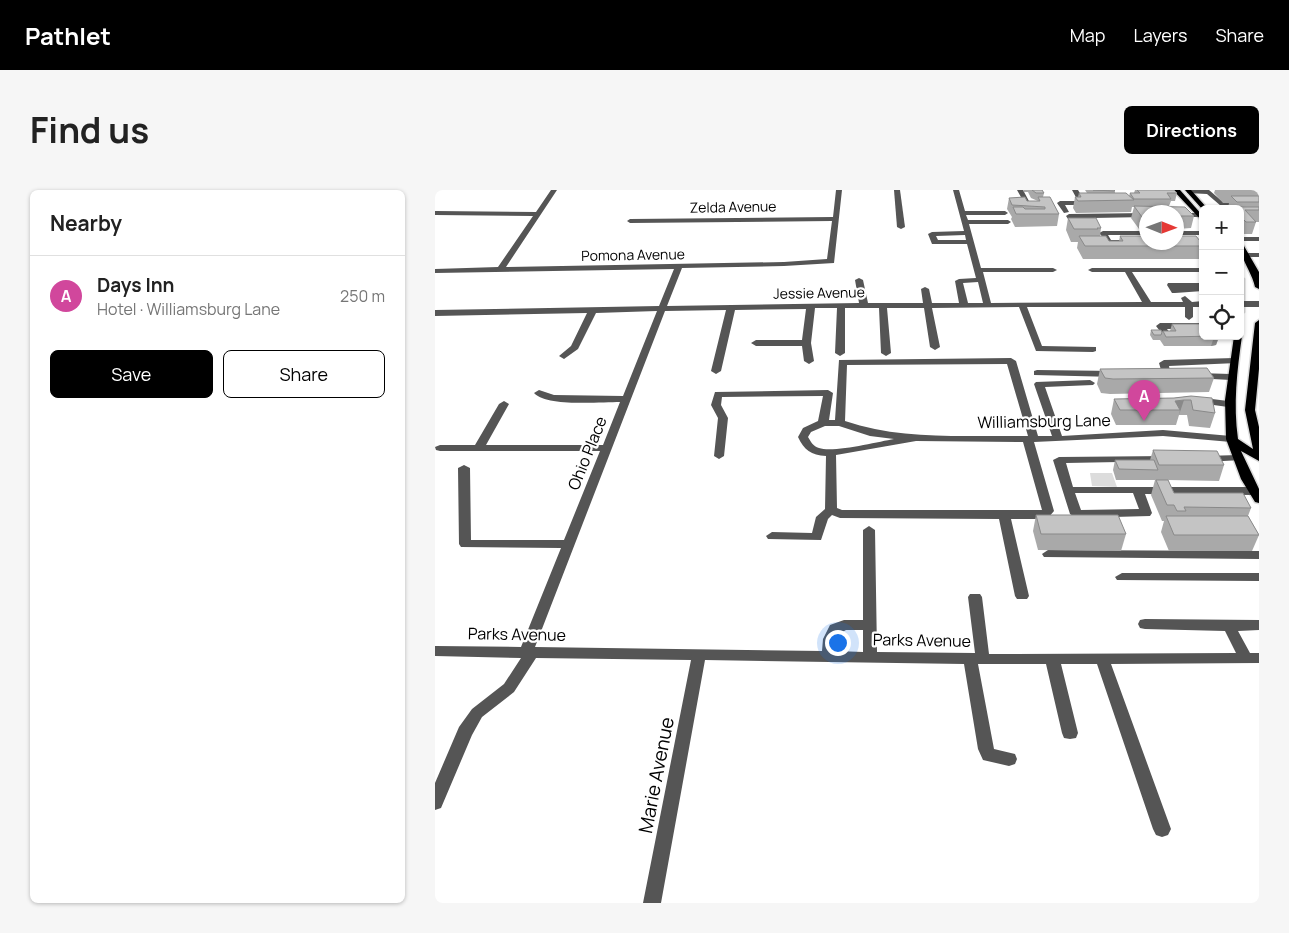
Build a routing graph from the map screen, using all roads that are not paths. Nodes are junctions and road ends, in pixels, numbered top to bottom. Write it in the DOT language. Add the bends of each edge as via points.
graph roads {
  1 [pos="554,190"];
  2 [pos="839,190"];
  3 [pos="897,190"];
  4 [pos="956,190"];
  5 [pos="1020,190"];
  6 [pos="1075,190"];
  7 [pos="1176,190"];
  8 [pos="1188,191"];
  9 [pos="1217,191"];
  10 [pos="1209,192"];
  11 [pos="1249,204"];
  12 [pos="1045,205"];
  13 [pos="1201,205"];
  14 [pos="1066,212"];
  15 [pos="435,213"];
  16 [pos="963,213"];
  17 [pos="1005,213"];
  18 [pos="1184,213"];
  19 [pos="538,214"];
  20 [pos="1139,215"];
  21 [pos="1198,215"];
  22 [pos="1087,216"];
  23 [pos="835,219"];
  24 [pos="630,221"];
  25 [pos="965,222"];
  26 [pos="1009,222"];
  27 [pos="901,227"];
  28 [pos="968,233"];
  29 [pos="1139,233"];
  30 [pos="1184,233"];
  31 [pos="1199,233"];
  32 [pos="1244,239"];
  33 [pos="1259,239"];
  34 [pos="1199,241"];
  35 [pos="970,242"];
  36 [pos="1139,242"];
  37 [pos="1184,242"];
  38 [pos="1243,250"];
  39 [pos="1247,255"];
  40 [pos="1259,255"];
  41 [pos="1255,264"];
  42 [pos="679,266"];
  43 [pos="501,269"];
  44 [pos="978,270"];
  45 [pos="1053,270"];
  46 [pos="1092,270"];
  47 [pos="1127,270"];
  48 [pos="1199,270"];
  49 [pos="435,271"];
  50 [pos="859,280"];
  51 [pos="981,280"];
  52 [pos="1199,285"];
  53 [pos="1259,287"];
  54 [pos="925,289"];
  55 [pos="1199,291"];
  56 [pos="1185,298"];
  57 [pos="1199,298"];
  58 [pos="1199,303"];
  59 [pos="1149,304"];
  60 [pos="1244,304"];
  61 [pos="1259,304"];
  62 [pos="929,305"];
  63 [pos="964,305"];
  64 [pos="987,305"];
  65 [pos="1022,305"];
  66 [pos="811,306"];
  67 [pos="841,306"];
  68 [pos="864,306"];
  69 [pos="883,306"];
  70 [pos="731,308"];
  71 [pos="662,309"];
  72 [pos="593,310"];
  73 [pos="437,315"];
  74 [pos="1189,316"];
  75 [pos="1259,323"];
  76 [pos="1199,326"];
  77 [pos="1166,333"];
  78 [pos="1258,338"];
  79 [pos="1236,340"];
  80 [pos="756,343"];
  81 [pos="806,343"];
  82 [pos="935,347"];
  83 [pos="1093,349"];
  84 [pos="840,353"];
  85 [pos="886,353"];
  86 [pos="564,356"];
  87 [pos="809,361"];
  88 [pos="1233,361"];
  89 [pos="716,371"];
  90 [pos="1257,372"];
  91 [pos="1037,373"];
  92 [pos="1127,374"];
  93 [pos="1231,377"];
  94 [pos="1089,383"];
  95 [pos="1256,388"];
  96 [pos="539,393"];
  97 [pos="626,399"];
  98 [pos="1183,400"];
  99 [pos="1255,400"];
  100 [pos="504,404"];
  101 [pos="1228,404"];
  102 [pos="823,423"];
  103 [pos="840,424"];
  104 [pos="916,438"];
  105 [pos="1058,439"];
  106 [pos="1231,439"];
  107 [pos="1031,440"];
  108 [pos="439,448"];
  109 [pos="479,448"];
  110 [pos="607,448"];
  111 [pos="1259,451"];
  112 [pos="831,453"];
  113 [pos="719,456"];
  114 [pos="1237,458"];
  115 [pos="1259,458"];
  116 [pos="1178,459"];
  117 [pos="1198,459"];
  118 [pos="464,468"];
  119 [pos="1069,490"];
  120 [pos="1138,490"];
  121 [pos="1256,495"];
  122 [pos="831,510"];
  123 [pos="1004,515"];
  124 [pos="869,530"];
  125 [pos="772,536"];
  126 [pos="569,544"];
  127 [pos="1049,554"];
  128 [pos="1259,555"];
  129 [pos="1122,577"];
  130 [pos="1259,577"];
  131 [pos="1022,596"];
  132 [pos="975,597"];
  133 [pos="1145,624"];
  134 [pos="870,625"];
  135 [pos="1259,625"];
  136 [pos="1229,626"];
  137 [pos="435,651"];
  138 [pos="529,652"];
  139 [pos="699,654"];
  140 [pos="829,656"];
  141 [pos="870,657"];
  142 [pos="977,658"];
  143 [pos="1052,658"];
  144 [pos="1102,658"];
  145 [pos="1252,658"];
  146 [pos="1070,733"];
  147 [pos="1009,759"];
  148 [pos="435,803"];
  149 [pos="1162,829"];
  150 [pos="652,903"];
  1 -- 19 [label="street"];
  2 -- 23 [label="street"];
  3 -- 27 [label="street"];
  4 -- 16 [label="street"];
  5 -- 12 [label="street" via="1028,205"];
  6 -- 14 [label="street" via="1083,203 1060,203"];
  7 -- 21 [label="main road"];
  8 -- 10 [label="street"];
  8 -- 13 [label="main road"];
  9 -- 10 [label="street"];
  10 -- 11 [label="street" via="1221,204"];
  15 -- 19 [label="street"];
  16 -- 17 [label="street"];
  16 -- 25 [label="street"];
  18 -- 21 [label="street"];
  19 -- 43 [label="street"];
  20 -- 22 [label="street"];
  23 -- 24 [label="street, Zelda Avenue"];
  23 -- 42 [label="street, Pomona Avenue" via="831,261"];
  25 -- 26 [label="street"];
  25 -- 28 [label="street"];
  28 -- 35 [label="street"];
  28 -- 35 [label="street" via="932,234 935,242"];
  29 -- 36 [label="street" via="1103,233 1109,242"];
  30 -- 31 [label="street"];
  32 -- 33 [label="street"];
  34 -- 37 [label="street"];
  35 -- 44 [label="street"];
  38 -- 39 [label="main road"];
  39 -- 40 [label="street"];
  39 -- 41 [label="main road"];
  41 -- 53 [label="main road"];
  42 -- 43 [label="street, Pomona Avenue"];
  42 -- 71 [label="street, Ohio Place"];
  43 -- 49 [label="street, Pomona Avenue"];
  44 -- 45 [label="street"];
  44 -- 51 [label="street"];
  46 -- 47 [label="street"];
  47 -- 48 [label="street"];
  47 -- 59 [label="street"];
  50 -- 68 [label="street"];
  51 -- 63 [label="street" via="959,281"];
  51 -- 64 [label="street"];
  52 -- 56 [label="street" via="1171,285"];
  54 -- 62 [label="street"];
  55 -- 56 [label="street"];
  56 -- 57 [label="street"];
  56 -- 58 [label="street, Jessie Avenue"];
  56 -- 59 [label="street, Jessie Avenue"];
  56 -- 74 [label="street"];
  59 -- 65 [label="street, Jessie Avenue"];
  60 -- 61 [label="street"];
  62 -- 63 [label="street, Jessie Avenue"];
  62 -- 69 [label="street, Jessie Avenue"];
  62 -- 82 [label="street"];
  63 -- 64 [label="street, Jessie Avenue"];
  64 -- 65 [label="street, Jessie Avenue"];
  65 -- 83 [label="street" via="1039,349"];
  66 -- 67 [label="street, Jessie Avenue"];
  66 -- 70 [label="street, Jessie Avenue"];
  66 -- 81 [label="street"];
  67 -- 68 [label="street, Jessie Avenue"];
  67 -- 84 [label="street"];
  68 -- 69 [label="street, Jessie Avenue"];
  69 -- 85 [label="street"];
  70 -- 71 [label="street, Jessie Avenue"];
  70 -- 89 [label="street"];
  71 -- 72 [label="street, Jessie Avenue"];
  71 -- 97 [label="street, Ohio Place"];
  72 -- 73 [label="street, Jessie Avenue"];
  72 -- 86 [label="street" via="575,347"];
  75 -- 78 [label="main road"];
  76 -- 77 [label="street" via="1160,326"];
  78 -- 90 [label="main road"];
  79 -- 88 [label="main road"];
  80 -- 81 [label="street"];
  81 -- 87 [label="street"];
  88 -- 93 [label="main road"];
  88 -- 93 [label="street" via="1164,363 1161,374"];
  90 -- 95 [label="main road"];
  91 -- 92 [label="street"];
  93 -- 101 [label="main road"];
  94 -- 105 [label="street" via="1039,384"];
  95 -- 99 [label="main road"];
  96 -- 97 [label="street" via="554,398"];
  97 -- 110 [label="street, Ohio Place"];
  98 -- 101 [label="street"];
  99 -- 111 [label="main road" via="1249,410"];
  100 -- 109 [label="street"];
  101 -- 106 [label="main road"];
  102 -- 103 [label="street, Williamsburg Lane"];
  102 -- 112 [label="street, Williamsburg Lane" via="807,430 803,440 812,450"];
  102 -- 113 [label="street" via="828,392 719,394 716,405 723,418"];
  103 -- 104 [label="street, Williamsburg Lane" via="870,433"];
  103 -- 107 [label="street" via="843,362 1011,361"];
  104 -- 107 [label="street, Williamsburg Lane"];
  104 -- 112 [label="street, Williamsburg Lane"];
  105 -- 106 [label="street, Williamsburg Lane" via="1163,433"];
  105 -- 107 [label="street, Williamsburg Lane"];
  106 -- 114 [label="main road"];
  106 -- 115 [label="main road"];
  107 -- 123 [label="street" via="1048,511 1044,515"];
  108 -- 109 [label="street"];
  109 -- 110 [label="street"];
  110 -- 126 [label="street, Ohio Place"];
  112 -- 122 [label="street"];
  114 -- 117 [label="street"];
  114 -- 121 [label="main road"];
  116 -- 119 [label="street" via="1059,460"];
  118 -- 126 [label="street" via="465,544"];
  119 -- 120 [label="street"];
  119 -- 120 [label="street" via="1076,514 1146,513"];
  120 -- 121 [label="street"];
  122 -- 123 [label="street" via="840,514"];
  122 -- 125 [label="street" via="821,517 817,537"];
  123 -- 131 [label="street"];
  124 -- 134 [label="street"];
  126 -- 138 [label="street, Ohio Place"];
  127 -- 128 [label="street"];
  129 -- 130 [label="street"];
  132 -- 142 [label="street"];
  133 -- 136 [label="street"];
  134 -- 140 [label="street" via="844,625 835,629 830,639"];
  134 -- 141 [label="street"];
  135 -- 136 [label="street"];
  136 -- 145 [label="street"];
  137 -- 138 [label="street, Parks Avenue"];
  138 -- 139 [label="street, Parks Avenue"];
  138 -- 148 [label="street, Ohio Place" via="509,688 477,713 465,732"];
  139 -- 140 [label="street, Parks Avenue"];
  139 -- 150 [label="street, Marie Avenue"];
  140 -- 141 [label="street, Parks Avenue"];
  141 -- 142 [label="street, Parks Avenue"];
  142 -- 143 [label="street, Parks Avenue"];
  142 -- 147 [label="street" via="985,749 989,755"];
  143 -- 144 [label="street, Parks Avenue"];
  143 -- 146 [label="street"];
  144 -- 145 [label="street, Parks Avenue"];
  144 -- 149 [label="street"];
}
